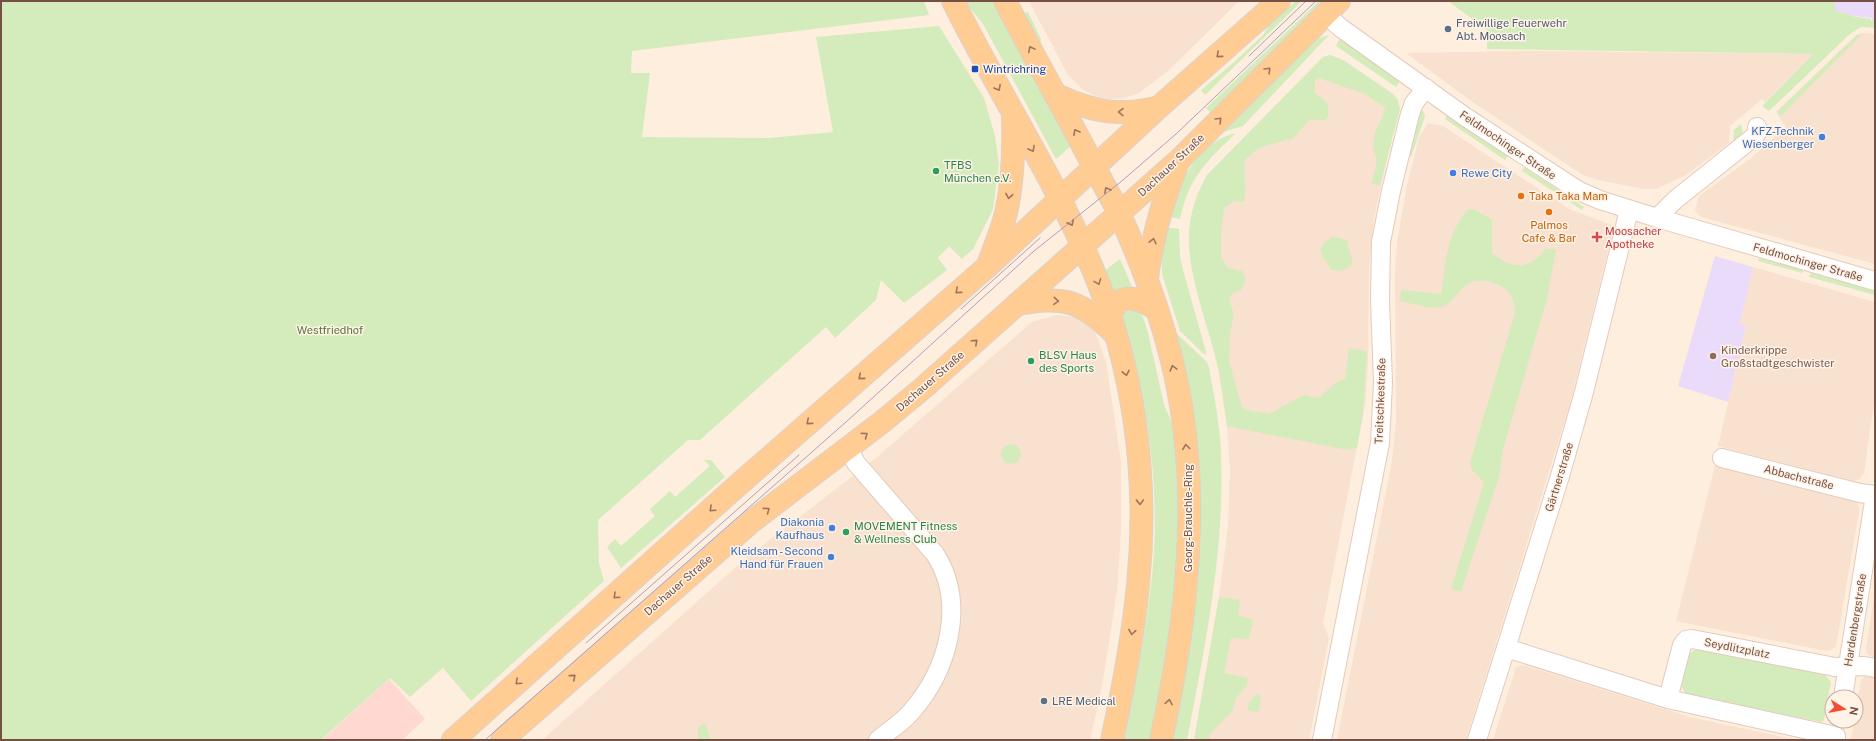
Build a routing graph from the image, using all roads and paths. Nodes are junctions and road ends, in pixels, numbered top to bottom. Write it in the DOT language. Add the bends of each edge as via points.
graph roads {
  1 [pos="953,1"];
  2 [pos="1005,1"];
  3 [pos="1279,1"];
  4 [pos="1332,8"];
  5 [pos="1426,88"];
  6 [pos="1056,95"];
  7 [pos="1159,107"];
  8 [pos="1013,115"];
  9 [pos="1757,127"];
  10 [pos="1179,160"];
  11 [pos="1094,167"];
  12 [pos="1059,200"];
  13 [pos="1629,210"];
  14 [pos="1119,213"];
  15 [pos="1657,218"];
  16 [pos="1083,246"];
  17 [pos="988,266"];
  18 [pos="1146,279"];
  19 [pos="1875,281"];
  20 [pos="1017,304"];
  21 [pos="1157,309"];
  22 [pos="1113,326"];
  23 [pos="848,448"];
  24 [pos="1722,458"];
  25 [pos="1875,495"];
  26 [pos="1506,648"];
  27 [pos="1848,666"];
  28 [pos="1875,668"];
  29 [pos="1844,689"];
  30 [pos="1668,699"];
  31 [pos="1837,732"];
  32 [pos="453,740"];
  33 [pos="502,740"];
  34 [pos="878,740"];
  35 [pos="1112,740"];
  36 [pos="1161,740"];
  37 [pos="1322,740"];
  38 [pos="1478,740"];
  1 -- 8 [label="main road, one-way"];
  6 -- 2 [label="main road, one-way"];
  3 -- 7 [label="main road, one-way"];
  4 -- 5 [label="street, Feldmochinger Straße" via="1341,28"];
  10 -- 4 [label="main road, Dachauer Straße, one-way"];
  5 -- 13 [label="street, Feldmochinger Straße" via="1535,164 1579,191"];
  5 -- 37 [label="street, Treitschkestraße" via="1414,103 1410,114 1382,234 1380,300 1383,383 1380,443"];
  7 -- 6 [label="main road, one-way" via="1138,112 1105,112"];
  11 -- 6 [label="main road, one-way"];
  7 -- 11 [label="main road"];
  8 -- 12 [label="main road, one-way"];
  8 -- 17 [label="main road, one-way" via="1010,192 1006,214"];
  9 -- 15 [label="street" via="1755,136 1675,200"];
  10 -- 14 [label="main road, Dachauer Straße"];
  18 -- 10 [label="main road, one-way" via="1165,194"];
  11 -- 12 [label="main road"];
  14 -- 11 [label="main road, Georg-Brauchle-Ring, one-way"];
  12 -- 16 [label="main road, one-way"];
  12 -- 17 [label="main road"];
  13 -- 15 [label="street, Feldmochinger Straße"];
  13 -- 26 [label="street, Gärtnerstraße" via="1567,453"];
  14 -- 16 [label="main road, Dachauer Straße"];
  14 -- 18 [label="main road, Georg-Brauchle-Ring"];
  15 -- 19 [label="street, Feldmochinger Straße"];
  16 -- 20 [label="main road, Dachauer Straße"];
  16 -- 22 [label="main road, one-way"];
  17 -- 32 [label="main road, one-way"];
  18 -- 21 [label="main road, Georg-Brauchle-Ring"];
  20 -- 22 [label="main road, one-way" via="1039,301 1069,302"];
  23 -- 20 [label="main road, Dachauer Straße, one-way" via="901,407"];
  21 -- 22 [label="main road" via="1130,298 1116,303"];
  36 -- 21 [label="main road, Georg-Brauchle-Ring, one-way" via="1170,701 1186,595 1190,502 1181,406"];
  22 -- 35 [label="main road, one-way" via="1130,394 1138,449 1140,536 1133,625"];
  33 -- 23 [label="main road, Dachauer Straße, one-way" via="751,522"];
  23 -- 34 [label="street" via="856,463 935,554 949,584 952,604 946,648 930,687 910,714"];
  24 -- 25 [label="street, Abbachstraße"];
  25 -- 27 [label="street, Hardenbergstraße"];
  26 -- 30 [label="street"];
  26 -- 38 [label="street, Gärtnerstraße"];
  27 -- 28 [label="street"];
  27 -- 29 [label="street, Hardenbergstraße"];
  27 -- 30 [label="street, Seydlitzplatz" via="1835,667 1692,639 1686,640 1682,645"];
  30 -- 31 [label="street"];
}
